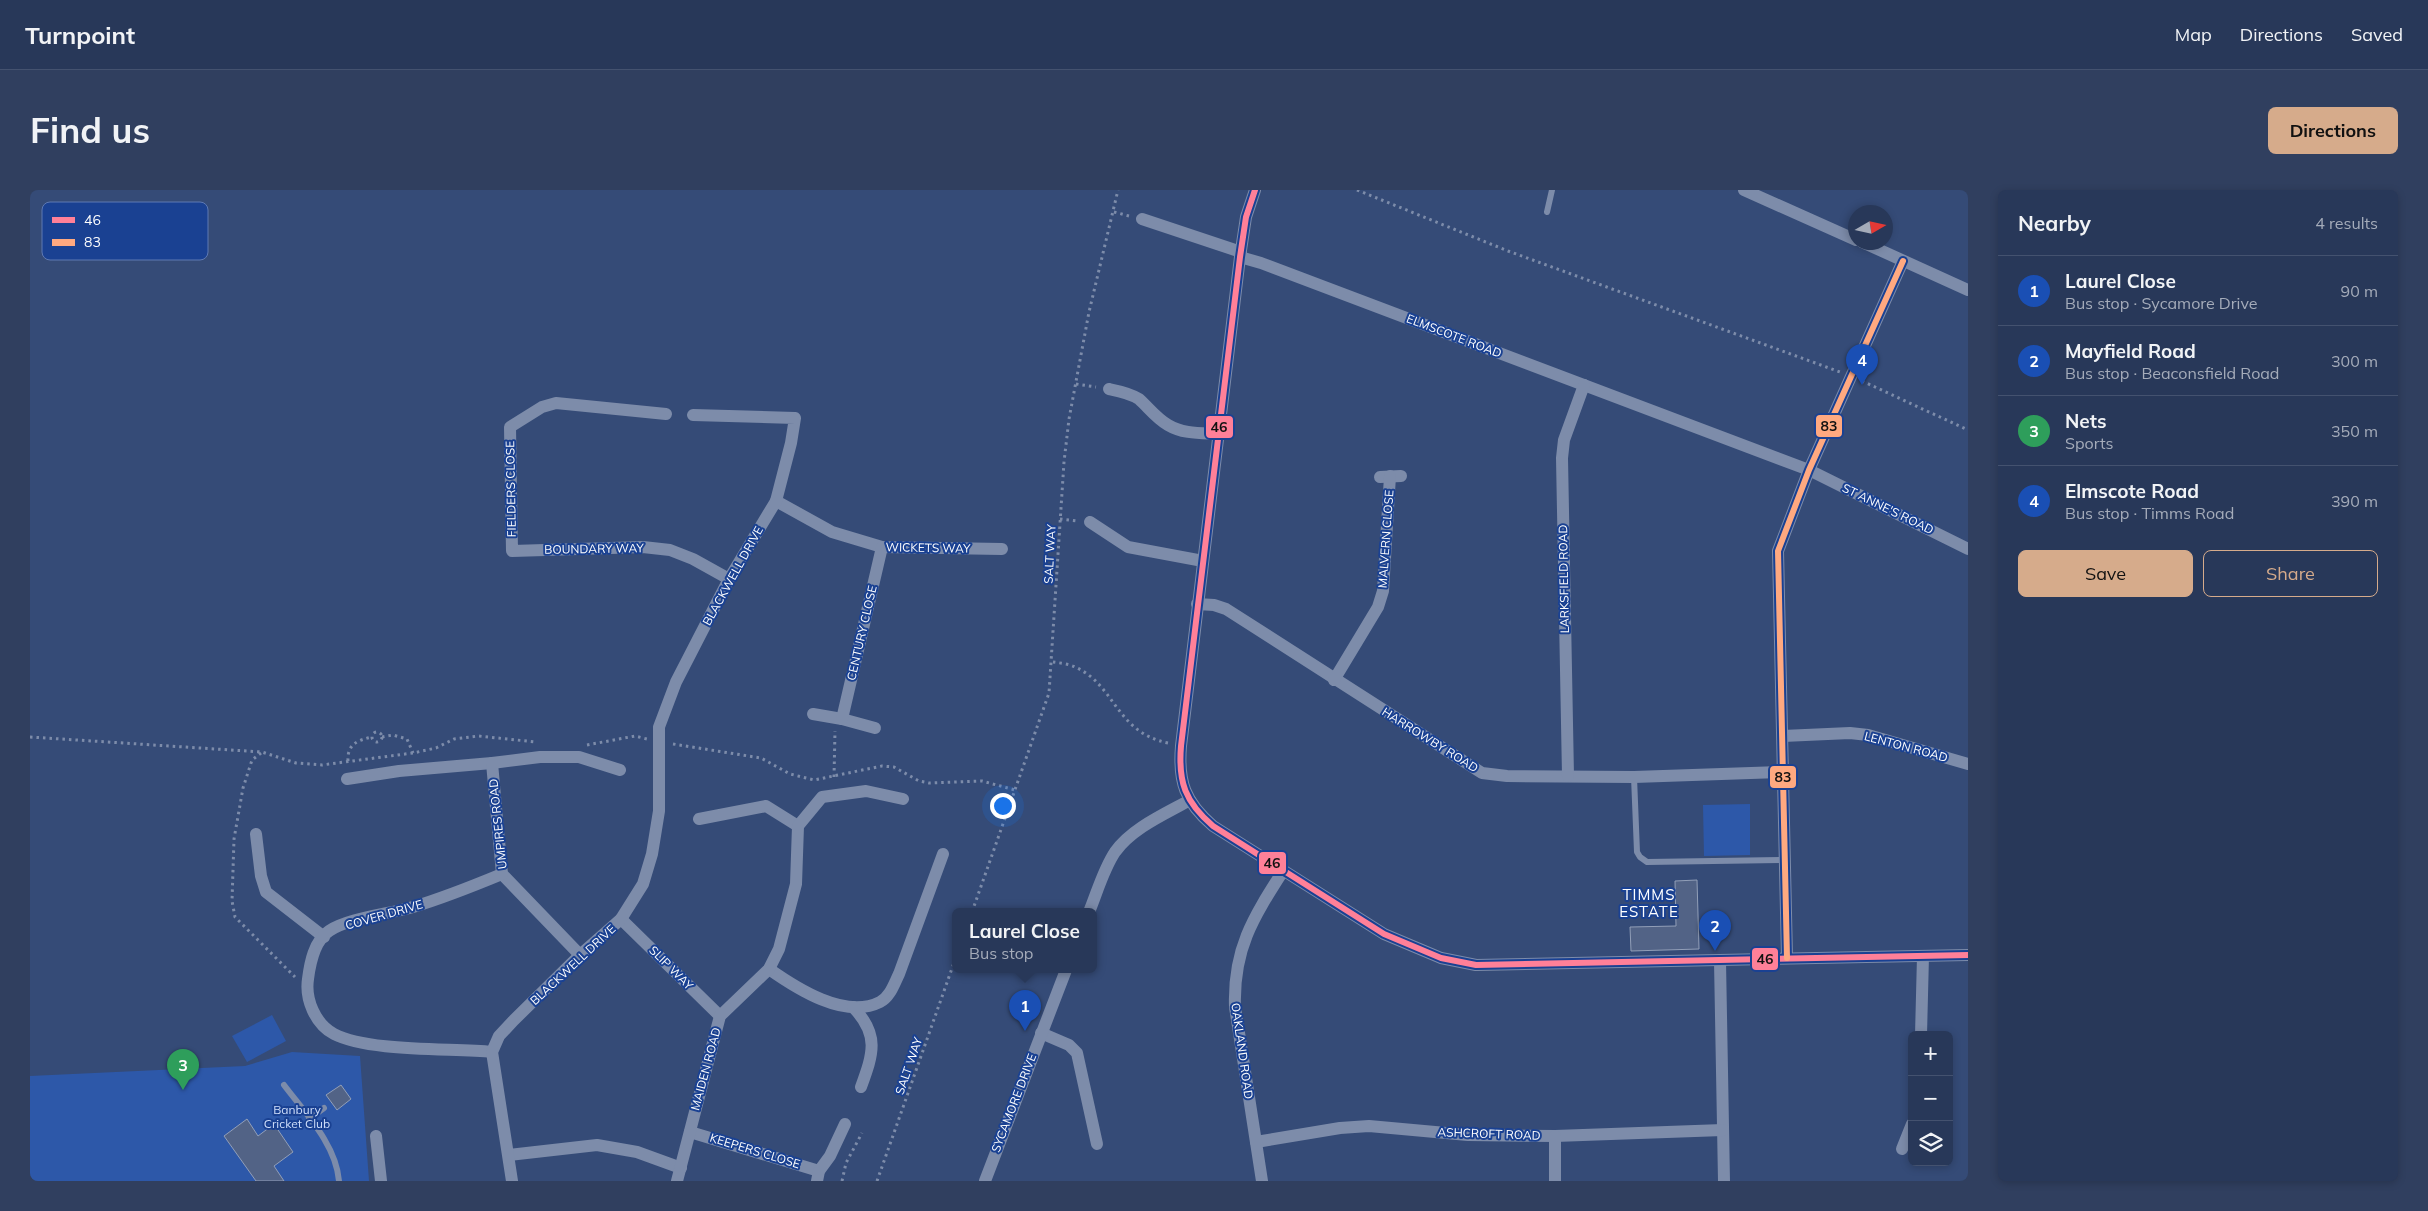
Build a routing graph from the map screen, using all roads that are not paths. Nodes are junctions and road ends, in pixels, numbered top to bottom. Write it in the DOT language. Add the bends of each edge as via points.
graph roads {
  1 [pos="1255,190"];
  2 [pos="1552,190"];
  3 [pos="1744,190"];
  4 [pos="1547,212"];
  5 [pos="1142,219"];
  6 [pos="1848,236"];
  7 [pos="1879,250"];
  8 [pos="1240,255"];
  9 [pos="1903,261"];
  10 [pos="1966,284"];
  11 [pos="1584,385"];
  12 [pos="1109,388"];
  13 [pos="666,414"];
  14 [pos="693,415"];
  15 [pos="1218,434"];
  16 [pos="1809,470"];
  17 [pos="1390,476"];
  18 [pos="776,501"];
  19 [pos="1090,522"];
  20 [pos="882,547"];
  21 [pos="1002,549"];
  22 [pos="1968,549"];
  23 [pos="512,551"];
  24 [pos="1203,561"];
  25 [pos="729,579"];
  26 [pos="1196,604"];
  27 [pos="1334,680"];
  28 [pos="813,714"];
  29 [pos="838,718"];
  30 [pos="875,728"];
  31 [pos="1783,736"];
  32 [pos="492,763"];
  33 [pos="1968,764"];
  34 [pos="620,770"];
  35 [pos="1783,772"];
  36 [pos="1568,776"];
  37 [pos="1634,777"];
  38 [pos="347,779"];
  39 [pos="903,800"];
  40 [pos="1190,800"];
  41 [pos="699,819"];
  42 [pos="798,826"];
  43 [pos="256,834"];
  44 [pos="943,854"];
  45 [pos="1785,860"];
  46 [pos="1283,872"];
  47 [pos="502,874"];
  48 [pos="1091,908"];
  49 [pos="622,919"];
  50 [pos="324,937"];
  51 [pos="580,955"];
  52 [pos="1968,955"];
  53 [pos="1923,956"];
  54 [pos="1787,958"];
  55 [pos="1720,961"];
  56 [pos="769,969"];
  57 [pos="1065,973"];
  58 [pos="853,1007"];
  59 [pos="720,1016"];
  60 [pos="1921,1031"];
  61 [pos="1041,1033"];
  62 [pos="492,1052"];
  63 [pos="284,1085"];
  64 [pos="861,1087"];
  65 [pos="324,1108"];
  66 [pos="309,1119"];
  67 [pos="845,1124"];
  68 [pos="1723,1130"];
  69 [pos="690,1132"];
  70 [pos="1908,1134"];
  71 [pos="376,1136"];
  72 [pos="1555,1136"];
  73 [pos="1256,1142"];
  74 [pos="1097,1144"];
  75 [pos="1902,1149"];
  76 [pos="508,1155"];
  77 [pos="681,1168"];
  78 [pos="818,1176"];
  79 [pos="338,1181"];
  80 [pos="380,1181"];
  81 [pos="512,1181"];
  82 [pos="677,1181"];
  83 [pos="985,1181"];
  84 [pos="1262,1181"];
  85 [pos="1555,1181"];
  86 [pos="1724,1181"];
  1 -- 8 [label="street" via="1246,217"];
  2 -- 4 [label="lane"];
  3 -- 6 [label="street"];
  5 -- 8 [label="street, ELMSCOTE ROAD"];
  7 -- 9 [label="street"];
  8 -- 11 [label="street, ELMSCOTE ROAD"];
  8 -- 15 [label="street"];
  9 -- 10 [label="street"];
  9 -- 16 [label="street"];
  11 -- 16 [label="street, ELMSCOTE ROAD"];
  11 -- 36 [label="street, LARKSFIELD ROAD" via="1564,440 1562,458"];
  12 -- 15 [label="street" via="1138,399 1169,426 1186,432"];
  13 -- 23 [label="street, FIELDERS CLOSE" via="556,403 542,407 510,427"];
  14 -- 18 [label="street, BLACKWELL DRIVE" via="795,418"];
  15 -- 24 [label="street"];
  16 -- 22 [label="street, ST ANNE'S ROAD"];
  16 -- 31 [label="street" via="1778,551"];
  17 -- 27 [label="street, MALVERN CLOSE" via="1383,591 1378,607"];
  18 -- 20 [label="street, WICKETS WAY" via="832,532"];
  18 -- 25 [label="street, BLACKWELL DRIVE"];
  19 -- 24 [label="street" via="1128,547"];
  20 -- 21 [label="street, WICKETS WAY"];
  20 -- 29 [label="street, CENTURY CLOSE"];
  23 -- 25 [label="street, BOUNDARY WAY" via="643,547 670,550 694,559"];
  24 -- 26 [label="street"];
  25 -- 49 [label="street, BLACKWELL DRIVE" via="676,682 659,727 659,811 652,854 643,884"];
  26 -- 27 [label="street, HARROWBY ROAD" via="1226,609"];
  26 -- 40 [label="street" via="1180,778"];
  27 -- 36 [label="street, HARROWBY ROAD" via="1482,773"];
  28 -- 29 [label="street"];
  29 -- 30 [label="street"];
  31 -- 33 [label="street, LENTON ROAD" via="1850,733"];
  31 -- 35 [label="street"];
  32 -- 34 [label="street, UMPIRES ROAD" via="540,757 580,757"];
  32 -- 38 [label="street"];
  32 -- 47 [label="street, UMPIRES ROAD"];
  35 -- 37 [label="street, HARROWBY ROAD"];
  35 -- 45 [label="street"];
  36 -- 37 [label="street, HARROWBY ROAD"];
  37 -- 45 [label="lane" via="1637,852 1647,862"];
  39 -- 42 [label="street" via="866,790 839,792 822,797"];
  40 -- 46 [label="street" via="1212,826"];
  40 -- 48 [label="street" via="1127,838 1106,868"];
  41 -- 42 [label="street" via="766,806"];
  42 -- 56 [label="street, MAIDEN ROAD" via="796,884 779,949"];
  43 -- 50 [label="street" via="266,892"];
  44 -- 58 [label="street" via="891,991 881,1002 863,1008"];
  45 -- 54 [label="street"];
  46 -- 55 [label="street" via="1384,934 1441,958 1476,964"];
  46 -- 73 [label="street, OAKLAND ROAD" via="1251,922 1234,987"];
  47 -- 50 [label="street, COVER DRIVE" via="412,908 352,922 329,931"];
  47 -- 51 [label="street, UMPIRES ROAD"];
  49 -- 51 [label="street, BLACKWELL DRIVE"];
  49 -- 59 [label="street, SLIP WAY"];
  50 -- 62 [label="street" via="310,963 307,986 312,1011 333,1033 372,1043"];
  51 -- 62 [label="street, BLACKWELL DRIVE" via="499,1036"];
  52 -- 53 [label="street"];
  53 -- 54 [label="street"];
  53 -- 60 [label="street"];
  54 -- 55 [label="street"];
  55 -- 68 [label="street"];
  56 -- 58 [label="street" via="794,987"];
  56 -- 59 [label="street, MAIDEN ROAD"];
  57 -- 61 [label="street, SYCAMORE DRIVE"];
  58 -- 64 [label="street" via="864,1019 873,1043 872,1057"];
  59 -- 69 [label="street, MAIDEN ROAD"];
  61 -- 74 [label="street" via="1069,1045 1077,1053"];
  61 -- 83 [label="street, SYCAMORE DRIVE"];
  62 -- 76 [label="street"];
  63 -- 66 [label="lane"];
  65 -- 66 [label="lane"];
  66 -- 79 [label="lane" via="335,1159"];
  67 -- 78 [label="street"];
  68 -- 72 [label="street, ASHCROFT ROAD"];
  68 -- 86 [label="street"];
  69 -- 77 [label="street, MAIDEN ROAD"];
  69 -- 78 [label="street, KEEPERS CLOSE"];
  70 -- 75 [label="street"];
  71 -- 80 [label="street"];
  72 -- 73 [label="street, ASHCROFT ROAD" via="1468,1135 1369,1126"];
  72 -- 85 [label="street"];
  73 -- 84 [label="street, OAKLAND ROAD"];
  76 -- 77 [label="street" via="597,1145 637,1152"];
  76 -- 81 [label="street"];
  77 -- 82 [label="street, MAIDEN ROAD"];
}
